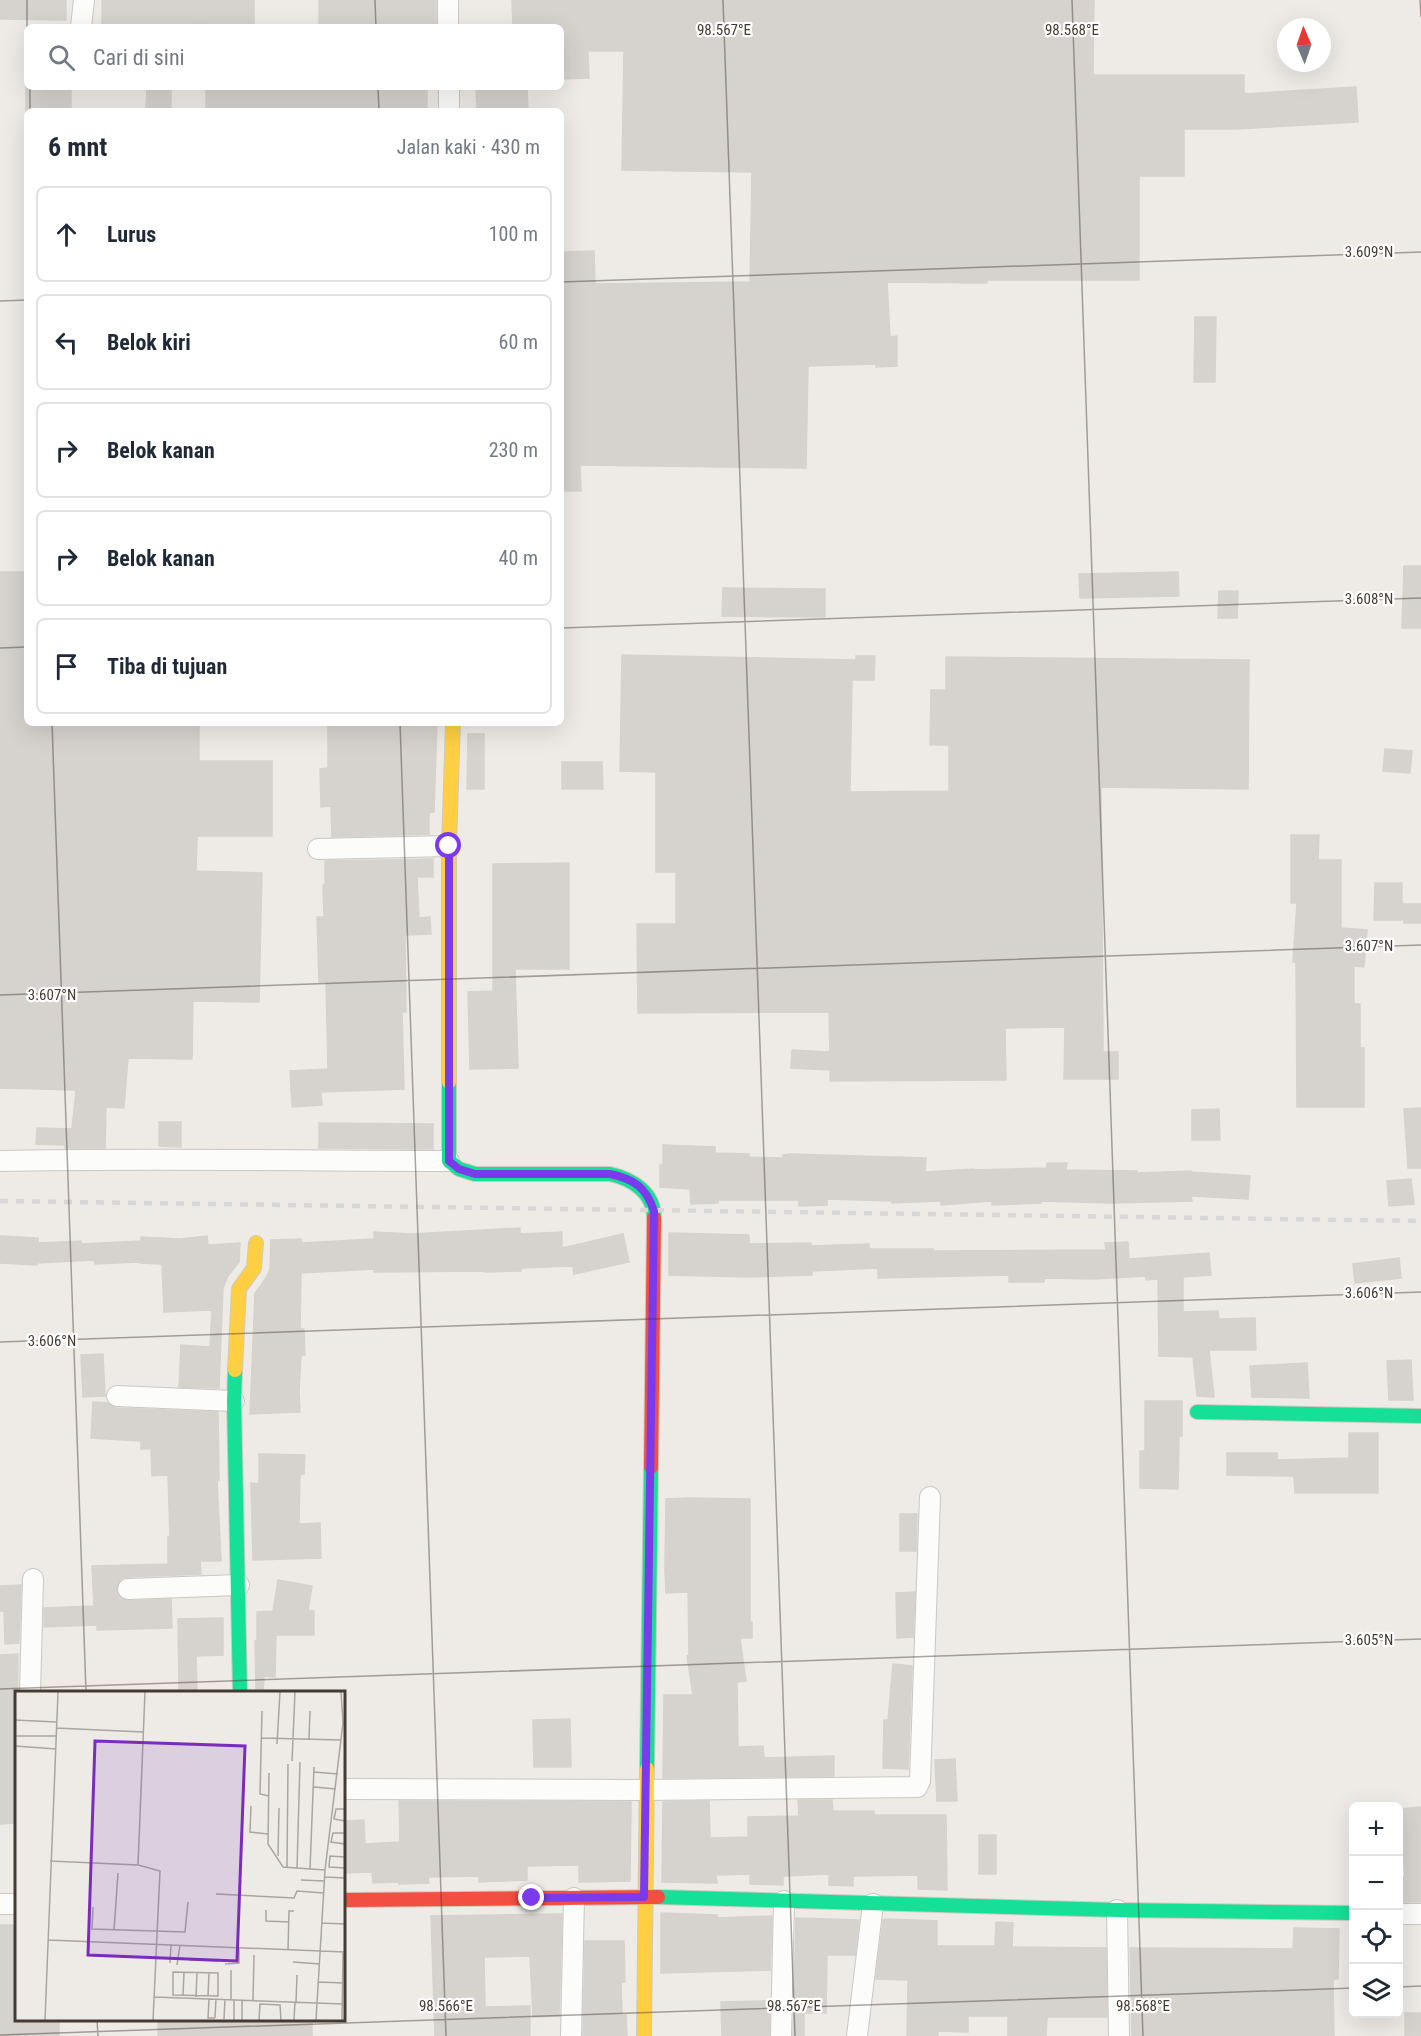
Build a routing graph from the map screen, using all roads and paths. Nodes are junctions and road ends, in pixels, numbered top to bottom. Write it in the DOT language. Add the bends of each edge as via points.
graph roads {
  1 [pos="84,0"];
  2 [pos="448,0"];
  3 [pos="81,24"];
  4 [pos="448,24"];
  5 [pos="449,90"];
  6 [pos="449,108"];
  7 [pos="453,726"];
  8 [pos="449,846"];
  9 [pos="318,849"];
  10 [pos="0,1161"];
  11 [pos="449,1161"];
  12 [pos="256,1243"];
  13 [pos="117,1396"];
  14 [pos="234,1401"];
  15 [pos="1197,1412"];
  16 [pos="1421,1416"];
  17 [pos="930,1497"];
  18 [pos="33,1579"];
  19 [pos="239,1585"];
  20 [pos="128,1589"];
  21 [pos="30,1691"];
  22 [pos="240,1691"];
  23 [pos="345,1789"];
  24 [pos="645,1790"];
  25 [pos="644,1897"];
  26 [pos="574,1898"];
  27 [pos="345,1900"];
  28 [pos="784,1901"];
  29 [pos="873,1904"];
  30 [pos="1117,1910"];
  31 [pos="1349,1913"];
  32 [pos="1403,1914"];
  33 [pos="1421,1914"];
  34 [pos="570,2036"];
  35 [pos="644,2036"];
  36 [pos="782,2036"];
  37 [pos="857,2036"];
  38 [pos="1119,2036"];
  1 -- 3 [label="street"];
  2 -- 4 [label="street"];
  5 -- 6 [label="street"];
  7 -- 8 [label="street"];
  8 -- 9 [label="street"];
  8 -- 11 [label="street"];
  10 -- 11 [label="street"];
  11 -- 24 [label="street" via="475,1174 626,1177 649,1196 654,1211"];
  12 -- 14 [label="street" via="254,1268 239,1289"];
  13 -- 14 [label="street"];
  14 -- 19 [label="street"];
  15 -- 16 [label="street"];
  17 -- 24 [label="street" via="920,1781 916,1787"];
  18 -- 21 [label="street"];
  19 -- 20 [label="street"];
  19 -- 22 [label="street"];
  23 -- 24 [label="street"];
  24 -- 25 [label="street"];
  25 -- 26 [label="street"];
  25 -- 28 [label="street"];
  25 -- 35 [label="street"];
  26 -- 27 [label="street"];
  26 -- 34 [label="street"];
  28 -- 29 [label="street"];
  28 -- 36 [label="street"];
  29 -- 30 [label="street"];
  29 -- 37 [label="street"];
  30 -- 31 [label="street"];
  30 -- 38 [label="street"];
  32 -- 33 [label="street"];
}
